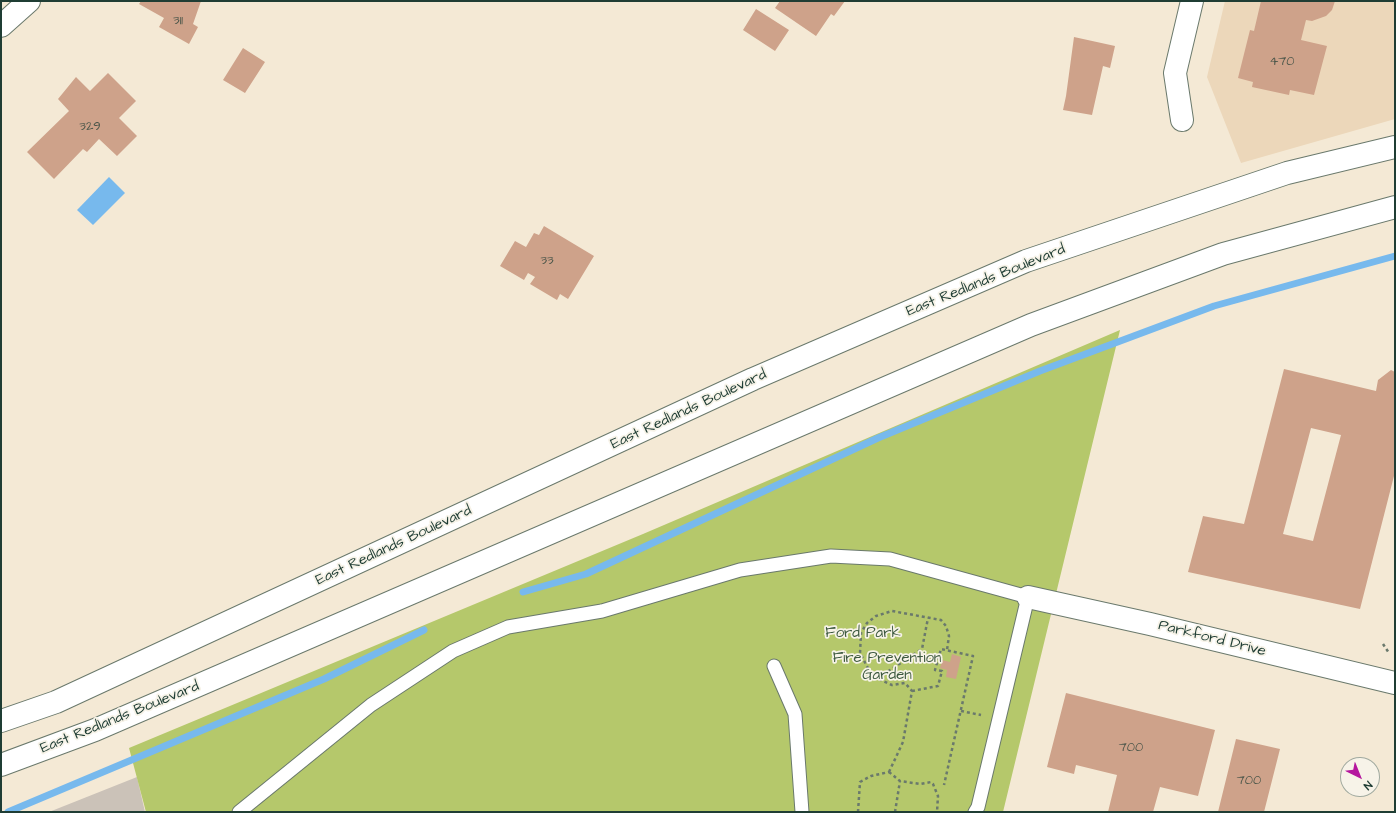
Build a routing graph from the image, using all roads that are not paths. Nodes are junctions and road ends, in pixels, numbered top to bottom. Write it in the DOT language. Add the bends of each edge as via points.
graph roads {
  1 [pos="30,1"];
  2 [pos="1192,1"];
  3 [pos="1,26"];
  4 [pos="1182,120"];
  5 [pos="1395,147"];
  6 [pos="1395,207"];
  7 [pos="1028,597"];
  8 [pos="774,666"];
  9 [pos="1395,683"];
  10 [pos="1,721"];
  11 [pos="1,765"];
  12 [pos="239,812"];
  13 [pos="802,812"];
  14 [pos="975,812"];
  1 -- 3 [label="main road"];
  2 -- 4 [label="main road" via="1175,73"];
  5 -- 10 [label="main road, East Redlands Boulevard" via="1287,173 1026,261 753,379 56,702"];
  6 -- 11 [label="main road, East Redlands Boulevard" via="1223,254 1031,325 95,730"];
  7 -- 9 [label="main road, Parkford Drive"];
  7 -- 12 [label="lane" via="890,559 831,556 740,570 602,611 508,627 453,651 372,705"];
  7 -- 14 [label="lane"];
  8 -- 13 [label="lane" via="795,714"];
}
